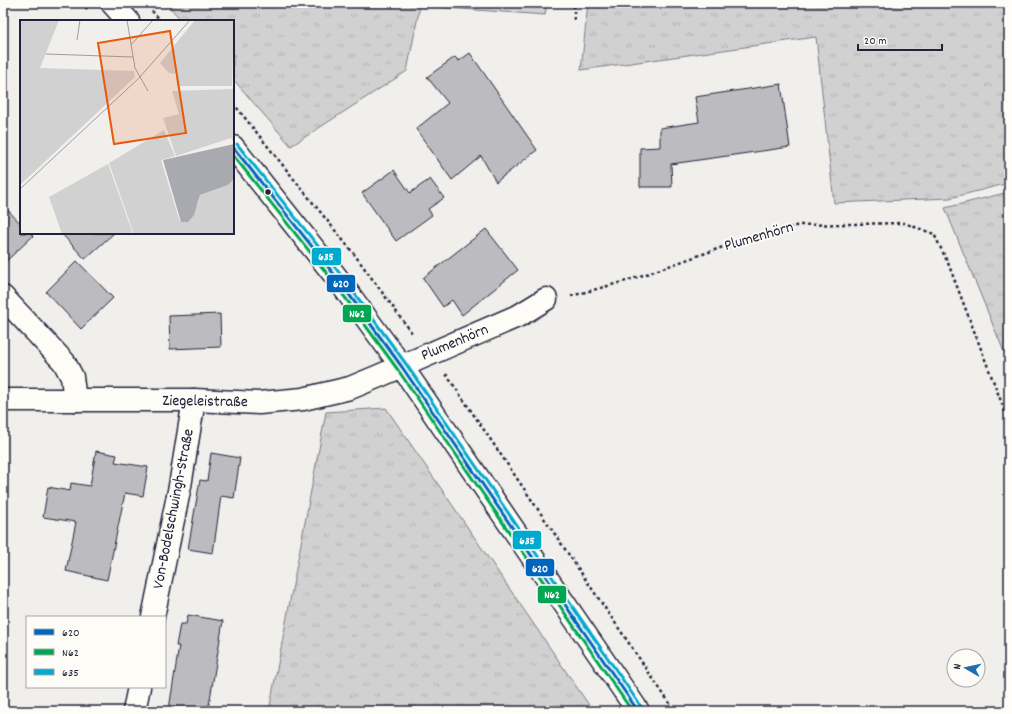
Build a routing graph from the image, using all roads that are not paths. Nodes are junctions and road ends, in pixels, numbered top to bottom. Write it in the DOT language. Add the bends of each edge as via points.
graph roads {
  1 [pos="112,3"];
  2 [pos="127,20"];
  3 [pos="234,148"];
  4 [pos="3,297"];
  5 [pos="546,299"];
  6 [pos="402,367"];
  7 [pos="3,400"];
  8 [pos="75,400"];
  9 [pos="194,400"];
  10 [pos="153,616"];
  11 [pos="139,688"];
  12 [pos="134,711"];
  13 [pos="638,711"];
  1 -- 2 [label="street"];
  3 -- 6 [label="street" via="337,278"];
  4 -- 8 [label="street" via="64,362 72,377"];
  5 -- 6 [label="street, Plumenhörn" via="520,315"];
  6 -- 9 [label="street, Ziegeleistraße" via="350,388 303,399 259,403"];
  6 -- 13 [label="street"];
  7 -- 8 [label="street, Ziegeleistraße"];
  8 -- 9 [label="street, Ziegeleistraße"];
  9 -- 10 [label="street, Von-Bodelschwingh-Straße" via="180,486"];
  11 -- 12 [label="street"];
}
